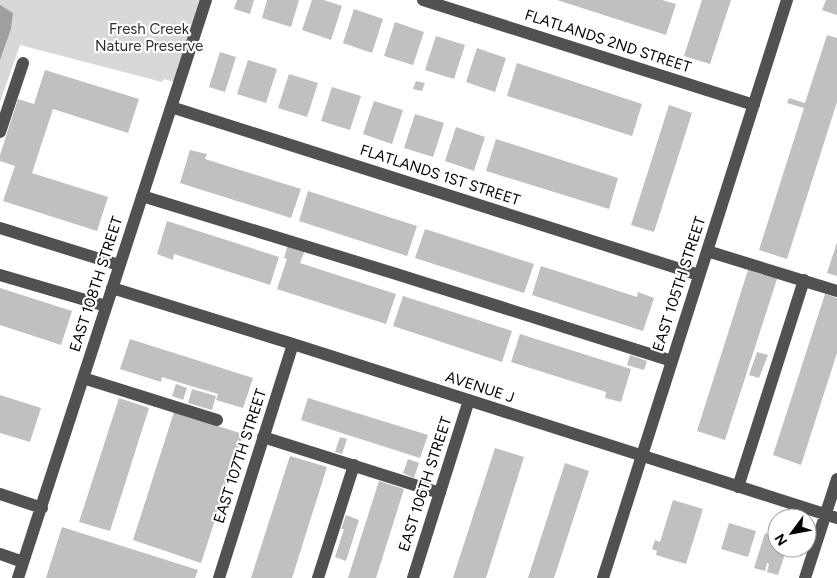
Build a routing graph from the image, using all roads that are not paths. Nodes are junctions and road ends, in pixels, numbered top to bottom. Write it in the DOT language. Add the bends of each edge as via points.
graph roads {
  1 [pos="206,0"];
  2 [pos="423,0"];
  3 [pos="787,0"];
  4 [pos="22,62"];
  5 [pos="754,105"];
  6 [pos="170,107"];
  7 [pos="0,132"];
  8 [pos="142,196"];
  9 [pos="0,228"];
  10 [pos="707,251"];
  11 [pos="119,265"];
  12 [pos="0,275"];
  13 [pos="699,275"];
  14 [pos="804,280"];
  15 [pos="112,288"];
  16 [pos="837,291"];
  17 [pos="106,306"];
  18 [pos="293,344"];
  19 [pos="672,360"];
  20 [pos="83,378"];
  21 [pos="469,400"];
  22 [pos="217,420"];
  23 [pos="263,437"];
  24 [pos="642,456"];
  25 [pos="354,465"];
  26 [pos="837,479"];
  27 [pos="738,487"];
  28 [pos="440,493"];
  29 [pos="0,494"];
  30 [pos="42,508"];
  31 [pos="831,517"];
  32 [pos="0,554"];
  33 [pos="23,562"];
  34 [pos="18,578"];
  35 [pos="219,578"];
  36 [pos="318,578"];
  37 [pos="413,578"];
  38 [pos="603,578"];
  39 [pos="805,578"];
  1 -- 6 [label="street, EAST 108TH STREET"];
  2 -- 5 [label="street, FLATLANDS 2ND STREET"];
  3 -- 5 [label="street, EAST 105TH STREET"];
  4 -- 7 [label="street"];
  5 -- 10 [label="street, EAST 105TH STREET"];
  6 -- 8 [label="street, EAST 108TH STREET"];
  6 -- 13 [label="street, FLATLANDS 1ST STREET"];
  8 -- 11 [label="street, EAST 108TH STREET"];
  8 -- 19 [label="street"];
  9 -- 11 [label="street"];
  10 -- 13 [label="street, EAST 105TH STREET"];
  10 -- 14 [label="street"];
  11 -- 15 [label="street, EAST 108TH STREET"];
  12 -- 17 [label="street"];
  13 -- 19 [label="street, EAST 105TH STREET"];
  14 -- 16 [label="street"];
  14 -- 27 [label="street"];
  15 -- 17 [label="street, EAST 108TH STREET"];
  15 -- 18 [label="street, AVENUE J"];
  17 -- 20 [label="street, EAST 108TH STREET"];
  18 -- 21 [label="street, AVENUE J"];
  18 -- 23 [label="street, EAST 107TH STREET"];
  19 -- 24 [label="street, EAST 105TH STREET"];
  20 -- 22 [label="street"];
  20 -- 30 [label="street, EAST 108TH STREET"];
  21 -- 24 [label="street, AVENUE J"];
  21 -- 28 [label="street, EAST 106TH STREET"];
  23 -- 25 [label="street"];
  23 -- 35 [label="street, EAST 107TH STREET"];
  24 -- 27 [label="street, AVENUE J"];
  24 -- 38 [label="street, EAST 105TH STREET"];
  25 -- 28 [label="street"];
  25 -- 36 [label="street"];
  26 -- 31 [label="street"];
  27 -- 31 [label="street, AVENUE J"];
  28 -- 37 [label="street, EAST 106TH STREET"];
  29 -- 30 [label="street"];
  30 -- 33 [label="street, EAST 108TH STREET"];
  31 -- 39 [label="street"];
  32 -- 33 [label="street"];
  33 -- 34 [label="street, EAST 108TH STREET"];
}
